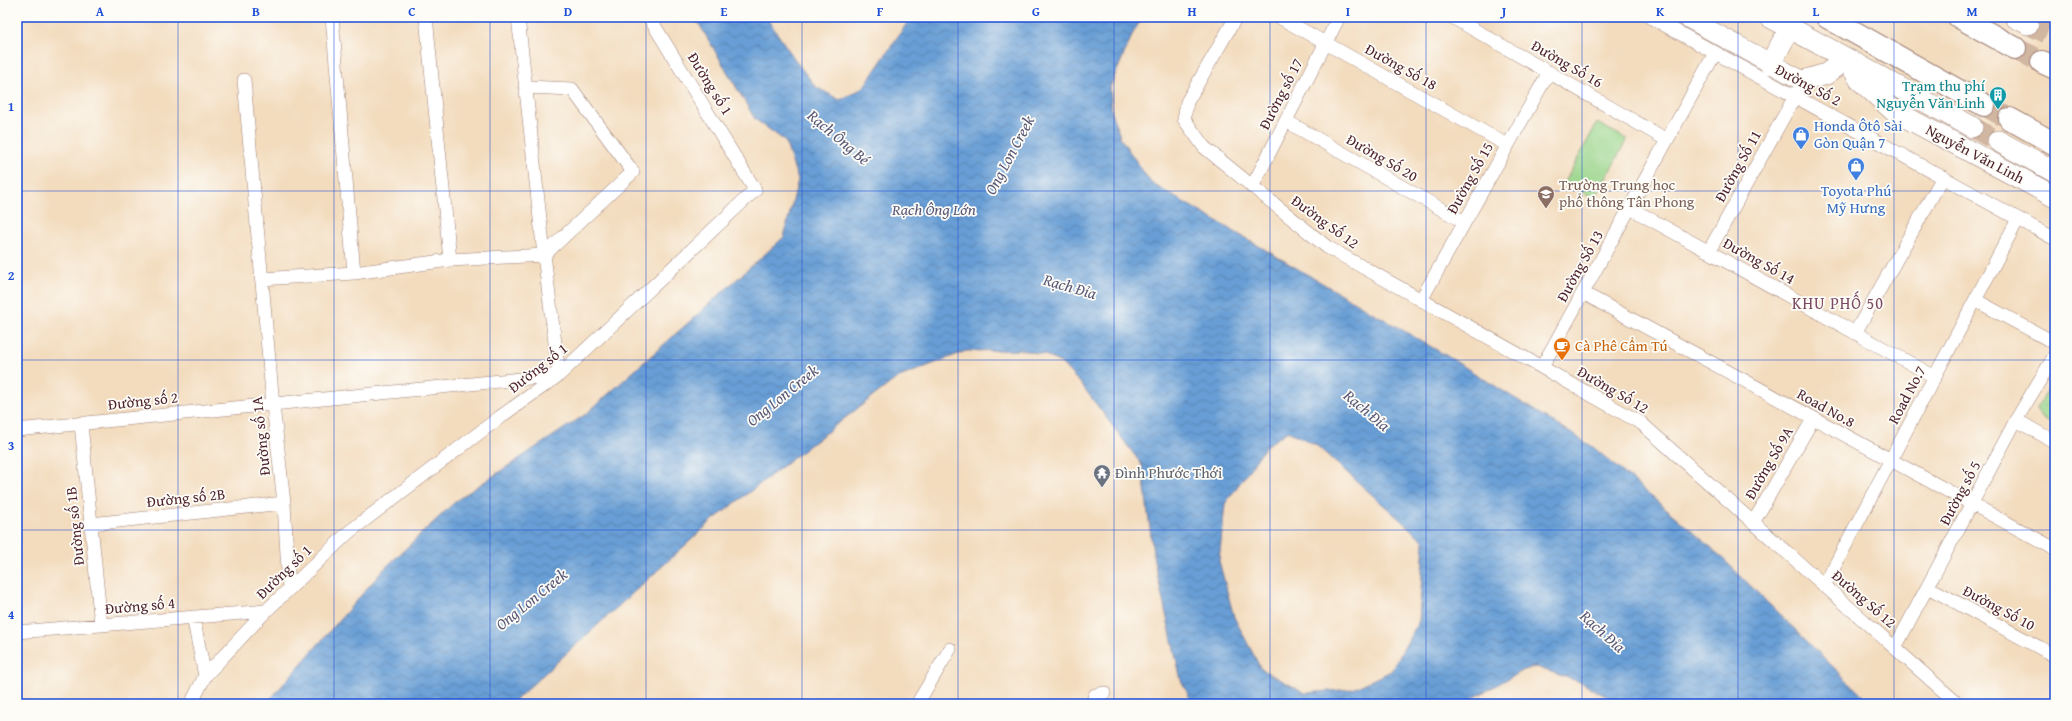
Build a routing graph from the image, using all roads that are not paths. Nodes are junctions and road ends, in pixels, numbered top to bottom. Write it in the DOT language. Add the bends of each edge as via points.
graph roads {
  1 [pos="332,17"];
  2 [pos="426,17"];
  3 [pos="518,17"];
  4 [pos="650,17"];
  5 [pos="1236,17"];
  6 [pos="1280,17"];
  7 [pos="1340,17"];
  8 [pos="1452,17"];
  9 [pos="1650,17"];
  10 [pos="1686,17"];
  11 [pos="1770,17"];
  12 [pos="1827,17"];
  13 [pos="1959,17"];
  14 [pos="1971,17"];
  15 [pos="1790,28"];
  16 [pos="1996,38"];
  17 [pos="1326,44"];
  18 [pos="2015,48"];
  19 [pos="1715,53"];
  20 [pos="1847,59"];
  21 [pos="1770,64"];
  22 [pos="1548,72"];
  23 [pos="244,80"];
  24 [pos="527,87"];
  25 [pos="1799,89"];
  26 [pos="1984,105"];
  27 [pos="2010,119"];
  28 [pos="1286,121"];
  29 [pos="1972,127"];
  30 [pos="1668,140"];
  31 [pos="1998,141"];
  32 [pos="2055,144"];
  33 [pos="1507,145"];
  34 [pos="2055,172"];
  35 [pos="1943,177"];
  36 [pos="1252,187"];
  37 [pos="2055,197"];
  38 [pos="1630,208"];
  39 [pos="2018,219"];
  40 [pos="1464,222"];
  41 [pos="2055,240"];
  42 [pos="1709,251"];
  43 [pos="544,255"];
  44 [pos="450,260"];
  45 [pos="354,273"];
  46 [pos="261,280"];
  47 [pos="1583,293"];
  48 [pos="1421,300"];
  49 [pos="1975,300"];
  50 [pos="1855,333"];
  51 [pos="2055,343"];
  52 [pos="2055,355"];
  53 [pos="1542,367"];
  54 [pos="559,375"];
  55 [pos="1935,377"];
  56 [pos="273,405"];
  57 [pos="1813,419"];
  58 [pos="2016,420"];
  59 [pos="81,424"];
  60 [pos="17,430"];
  61 [pos="2055,442"];
  62 [pos="1890,461"];
  63 [pos="284,503"];
  64 [pos="1972,504"];
  65 [pos="1753,523"];
  66 [pos="91,524"];
  67 [pos="2055,549"];
  68 [pos="1824,586"];
  69 [pos="1928,587"];
  70 [pos="289,589"];
  71 [pos="266,611"];
  72 [pos="193,617"];
  73 [pos="101,625"];
  74 [pos="17,632"];
  75 [pos="1895,648"];
  76 [pos="950,649"];
  77 [pos="2055,656"];
  78 [pos="205,676"];
  79 [pos="1104,694"];
  80 [pos="191,704"];
  81 [pos="917,704"];
  82 [pos="1092,704"];
  83 [pos="1958,704"];
  1 -- 45 [label="street"];
  2 -- 44 [label="street"];
  3 -- 24 [label="street"];
  4 -- 54 [label="street, Đường số 1" via="755,190"];
  5 -- 36 [label="street, Đường Số 12" via="1187,102 1184,119 1204,147"];
  6 -- 17 [label="street, Đường Số 18"];
  7 -- 17 [label="street, Đường số 17"];
  8 -- 22 [label="street, Đường Số 16"];
  9 -- 19 [label="street, Đường Số 2"];
  10 -- 21 [label="main road"];
  11 -- 15 [label="main road, Nguyễn Văn Linh"];
  12 -- 26 [label="highway"];
  13 -- 16 [label="highway"];
  14 -- 16 [label="main road"];
  15 -- 20 [label="main road, Nguyễn Văn Linh"];
  15 -- 21 [label="main road"];
  16 -- 18 [label="highway"];
  17 -- 28 [label="street, Đường số 17"];
  17 -- 33 [label="street, Đường Số 18"];
  19 -- 25 [label="street, Đường Số 2"];
  19 -- 30 [label="street, Đường Số 13"];
  20 -- 25 [label="main road"];
  20 -- 29 [label="main road, Nguyễn Văn Linh"];
  20 -- 37 [label="main road, Nguyễn Văn Linh" via="1860,80 1894,111"];
  21 -- 25 [label="main road"];
  22 -- 30 [label="street, Đường Số 16"];
  22 -- 33 [label="street, Đường Số 15"];
  23 -- 46 [label="street, Đường số 1A"];
  24 -- 43 [label="street"];
  24 -- 43 [label="street" via="572,89 634,172"];
  25 -- 35 [label="street, Đường Số 2"];
  25 -- 42 [label="street, Đường Số 11"];
  27 -- 32 [label="highway"];
  28 -- 36 [label="street, Đường số 17"];
  28 -- 40 [label="street, Đường Số 20"];
  30 -- 38 [label="street, Đường Số 13"];
  31 -- 34 [label="main road, Nguyễn Văn Linh"];
  33 -- 40 [label="street, Đường Số 15"];
  35 -- 39 [label="street, Đường Số 2"];
  35 -- 50 [label="street"];
  36 -- 48 [label="street, Đường Số 12" via="1326,247"];
  38 -- 42 [label="street, Đường Số 14"];
  38 -- 47 [label="street, Đường Số 13"];
  39 -- 41 [label="street, Đường Số 2"];
  39 -- 49 [label="street, Road No.7"];
  40 -- 48 [label="street, Đường Số 15"];
  42 -- 50 [label="street, Đường Số 14"];
  43 -- 44 [label="street"];
  43 -- 54 [label="street"];
  44 -- 45 [label="street"];
  45 -- 46 [label="street"];
  46 -- 56 [label="street, Đường số 1A"];
  47 -- 53 [label="street, Đường Số 13"];
  47 -- 57 [label="street, Road No.8"];
  48 -- 53 [label="street, Đường Số 12"];
  49 -- 51 [label="street"];
  49 -- 55 [label="street, Road No.7"];
  50 -- 55 [label="street, Đường Số 14"];
  52 -- 58 [label="street, Đường số 5"];
  53 -- 65 [label="street, Đường Số 12" via="1641,423"];
  54 -- 56 [label="street, Đường số 2"];
  54 -- 70 [label="street, Đường số 1" via="349,532"];
  55 -- 62 [label="street, Road No.7"];
  56 -- 59 [label="street, Đường số 2"];
  56 -- 63 [label="street, Đường số 1A"];
  57 -- 62 [label="street, Road No.8"];
  57 -- 65 [label="street, Đường Số 9A"];
  58 -- 61 [label="street"];
  58 -- 64 [label="street, Đường số 5"];
  59 -- 60 [label="street, Đường số 2"];
  59 -- 66 [label="street, Đường số 1B"];
  62 -- 64 [label="street, Road No.8"];
  62 -- 68 [label="street, Road No.7"];
  63 -- 66 [label="street, Đường số 2B"];
  63 -- 70 [label="street, Đường số 1A"];
  64 -- 67 [label="street, Road No.8"];
  64 -- 69 [label="street, Đường số 5"];
  65 -- 68 [label="street, Đường Số 12"];
  66 -- 73 [label="street, Đường số 1B"];
  68 -- 75 [label="street, Đường Số 12"];
  69 -- 75 [label="street, Đường số 5"];
  69 -- 77 [label="street, Đường Số 10"];
  70 -- 71 [label="street, Đường số 1"];
  71 -- 72 [label="street, Đường số 4"];
  71 -- 78 [label="street, Đường số 1"];
  72 -- 73 [label="street, Đường số 4"];
  72 -- 78 [label="street"];
  73 -- 74 [label="street, Đường số 4"];
  75 -- 83 [label="street, Đường Số 12"];
  76 -- 81 [label="street"];
  78 -- 80 [label="street, Đường số 1"];
  79 -- 82 [label="street" via="1095,695"];
}
